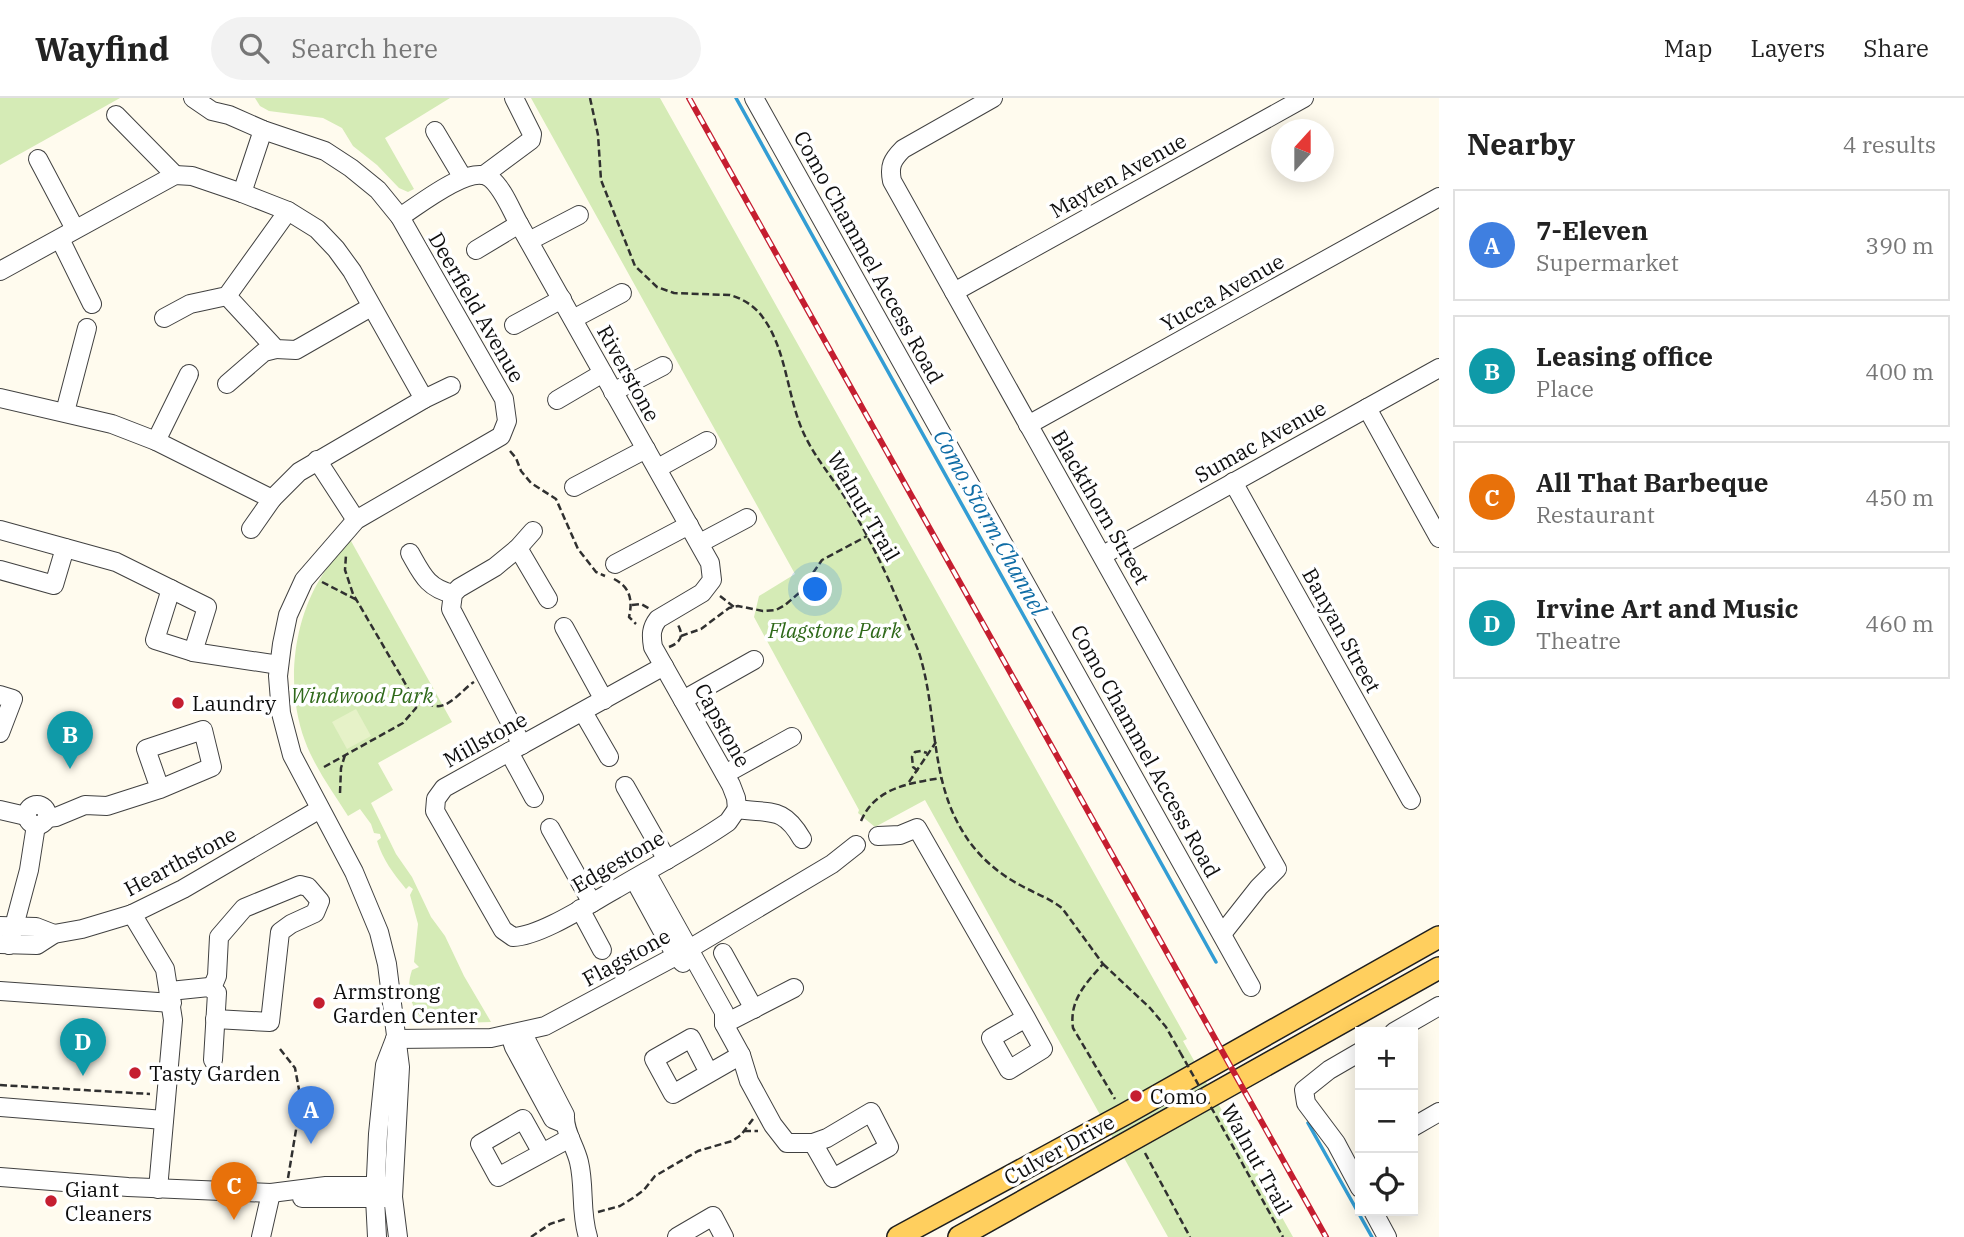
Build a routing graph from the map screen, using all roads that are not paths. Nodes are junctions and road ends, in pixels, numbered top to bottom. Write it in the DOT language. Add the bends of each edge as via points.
graph roads {
  1 [pos="193,98"];
  2 [pos="215,98"];
  3 [pos="514,98"];
  4 [pos="754,98"];
  5 [pos="993,98"];
  6 [pos="1304,98"];
  7 [pos="116,115"];
  8 [pos="229,115"];
  9 [pos="263,130"];
  10 [pos="435,131"];
  11 [pos="38,159"];
  12 [pos="175,175"];
  13 [pos="484,175"];
  14 [pos="463,178"];
  15 [pos="242,193"];
  16 [pos="1439,197"];
  17 [pos="288,211"];
  18 [pos="579,215"];
  19 [pos="400,217"];
  20 [pos="519,224"];
  21 [pos="67,234"];
  22 [pos="529,241"];
  23 [pos="476,250"];
  24 [pos="0,271"];
  25 [pos="954,292"];
  26 [pos="622,293"];
  27 [pos="227,296"];
  28 [pos="562,299"];
  29 [pos="92,304"];
  30 [pos="371,307"];
  31 [pos="164,318"];
  32 [pos="573,319"];
  33 [pos="514,325"];
  34 [pos="87,328"];
  35 [pos="276,349"];
  36 [pos="663,366"];
  37 [pos="1439,368"];
  38 [pos="603,373"];
  39 [pos="189,374"];
  40 [pos="227,384"];
  41 [pos="451,386"];
  42 [pos="613,392"];
  43 [pos="0,398"];
  44 [pos="424,399"];
  45 [pos="557,400"];
  46 [pos="1367,408"];
  47 [pos="65,412"];
  48 [pos="1028,425"];
  49 [pos="156,441"];
  50 [pos="707,441"];
  51 [pos="646,449"];
  52 [pos="317,460"];
  53 [pos="658,468"];
  54 [pos="1233,482"];
  55 [pos="574,488"];
  56 [pos="272,499"];
  57 [pos="747,518"];
  58 [pos="356,520"];
  59 [pos="689,524"];
  60 [pos="251,529"];
  61 [pos="0,530"];
  62 [pos="533,531"];
  63 [pos="1439,538"];
  64 [pos="700,543"];
  65 [pos="65,548"];
  66 [pos="519,548"];
  67 [pos="410,552"];
  68 [pos="1103,555"];
  69 [pos="615,564"];
  70 [pos="0,570"];
  71 [pos="171,589"];
  72 [pos="453,594"];
  73 [pos="548,599"];
  74 [pos="564,627"];
  75 [pos="193,652"];
  76 [pos="660,659"];
  77 [pos="754,660"];
  78 [pos="279,665"];
  79 [pos="0,695"];
  80 [pos="604,699"];
  81 [pos="683,700"];
  82 [pos="583,712"];
  83 [pos="0,733"];
  84 [pos="792,737"];
  85 [pos="515,749"];
  86 [pos="609,757"];
  87 [pos="725,774"];
  88 [pos="625,786"];
  89 [pos="160,789"];
  90 [pos="534,798"];
  91 [pos="1411,800"];
  92 [pos="320,809"];
  93 [pos="0,810"];
  94 [pos="737,810"];
  95 [pos="36,820"];
  96 [pos="550,828"];
  97 [pos="878,836"];
  98 [pos="802,839"];
  99 [pos="856,845"];
  100 [pos="667,860"];
  101 [pos="640,875"];
  102 [pos="586,906"];
  103 [pos="132,914"];
  104 [pos="6,926"];
  105 [pos="54,934"];
  106 [pos="1222,934"];
  107 [pos="513,937"];
  108 [pos="1439,937"];
  109 [pos="4,945"];
  110 [pos="602,950"];
  111 [pos="682,952"];
  112 [pos="723,953"];
  113 [pos="1439,968"];
  114 [pos="212,988"];
  115 [pos="794,988"];
  116 [pos="1251,988"];
  117 [pos="0,990"];
  118 [pos="171,997"];
  119 [pos="1439,1006"];
  120 [pos="754,1009"];
  121 [pos="1026,1018"];
  122 [pos="215,1019"];
  123 [pos="724,1024"];
  124 [pos="1403,1027"];
  125 [pos="516,1033"];
  126 [pos="395,1039"];
  127 [pos="741,1055"];
  128 [pos="1355,1055"];
  129 [pos="213,1060"];
  130 [pos="709,1073"];
  131 [pos="0,1107"];
  132 [pos="1439,1112"];
  133 [pos="164,1120"];
  134 [pos="1418,1124"];
  135 [pos="568,1131"];
  136 [pos="813,1143"];
  137 [pos="542,1153"];
  138 [pos="0,1177"];
  139 [pos="1355,1179"];
  140 [pos="158,1189"];
  141 [pos="384,1192"];
  142 [pos="271,1193"];
  143 [pos="1376,1216"];
  144 [pos="261,1237"];
  145 [pos="377,1237"];
  146 [pos="398,1237"];
  147 [pos="588,1237"];
  148 [pos="677,1237"];
  149 [pos="724,1237"];
  150 [pos="898,1237"];
  151 [pos="959,1237"];
  152 [pos="1387,1237"];
  1 -- 8 [label="street, Deerfield Avenue" via="212,111"];
  2 -- 8 [label="street, Deerfield Avenue"];
  3 -- 13 [label="street" via="531,140"];
  4 -- 106 [label="street, Como Chammel Access Road"];
  5 -- 25 [label="street, Blackthorn Street" via="903,149 891,165 892,181"];
  6 -- 25 [label="street, Mayten Avenue"];
  7 -- 12 [label="street"];
  8 -- 9 [label="street, Deerfield Avenue"];
  9 -- 15 [label="street"];
  9 -- 19 [label="street, Deerfield Avenue" via="325,151 378,190"];
  10 -- 14 [label="street"];
  11 -- 21 [label="street"];
  12 -- 15 [label="street"];
  12 -- 21 [label="street"];
  13 -- 14 [label="street"];
  13 -- 20 [label="street, Riverstone" via="492,180"];
  14 -- 19 [label="street"];
  15 -- 17 [label="street"];
  16 -- 48 [label="street, Yucca Avenue"];
  17 -- 27 [label="street"];
  17 -- 30 [label="street" via="317,229 336,249"];
  18 -- 22 [label="street"];
  19 -- 58 [label="street, Deerfield Avenue" via="504,399 506,421 501,436"];
  20 -- 22 [label="street, Riverstone"];
  20 -- 23 [label="street"];
  21 -- 24 [label="street"];
  21 -- 29 [label="street"];
  22 -- 28 [label="street, Riverstone"];
  25 -- 48 [label="street, Blackthorn Street"];
  26 -- 32 [label="street"];
  27 -- 31 [label="street" via="197,301"];
  27 -- 35 [label="street"];
  28 -- 32 [label="street, Riverstone"];
  28 -- 33 [label="street"];
  30 -- 35 [label="street" via="296,350"];
  30 -- 44 [label="street"];
  32 -- 38 [label="street, Riverstone"];
  34 -- 47 [label="street"];
  35 -- 40 [label="street" via="264,352"];
  36 -- 42 [label="street"];
  37 -- 46 [label="street, Sumac Avenue"];
  38 -- 42 [label="street, Riverstone"];
  38 -- 45 [label="street"];
  39 -- 49 [label="street"];
  41 -- 44 [label="street"];
  42 -- 51 [label="street, Riverstone"];
  43 -- 47 [label="street"];
  44 -- 52 [label="street"];
  46 -- 54 [label="street, Sumac Avenue"];
  46 -- 63 [label="street"];
  47 -- 49 [label="street"];
  48 -- 68 [label="street, Blackthorn Street"];
  49 -- 56 [label="street"];
  50 -- 53 [label="street"];
  51 -- 53 [label="street, Riverstone"];
  51 -- 55 [label="street"];
  52 -- 56 [label="street"];
  52 -- 58 [label="street"];
  53 -- 59 [label="street, Riverstone"];
  54 -- 68 [label="street, Sumac Avenue"];
  54 -- 91 [label="street, Banyan Street"];
  56 -- 60 [label="street"];
  57 -- 64 [label="street"];
  58 -- 78 [label="street, Deerfield Avenue" via="304,580 288,615"];
  59 -- 64 [label="street, Riverstone"];
  59 -- 69 [label="street"];
  61 -- 65 [label="street"];
  62 -- 66 [label="street"];
  64 -- 76 [label="street, Riverstone" via="712,580 702,593 653,625 652,639"];
  65 -- 70 [label="street" via="54,585"];
  65 -- 71 [label="street" via="116,562"];
  66 -- 72 [label="street"];
  66 -- 73 [label="street"];
  67 -- 72 [label="street" via="426,580"];
  68 -- 106 [label="street, Blackthorn Street" via="1277,869"];
  71 -- 75 [label="street" via="207,607"];
  71 -- 75 [label="street" via="155,640"];
  72 -- 85 [label="street" via="451,609"];
  74 -- 80 [label="street"];
  75 -- 78 [label="street"];
  76 -- 80 [label="street, Millstone"];
  76 -- 81 [label="street, Capstone"];
  77 -- 81 [label="street"];
  78 -- 92 [label="street, Deerfield Avenue" via="281,713 292,755"];
  79 -- 83 [label="street" via="13,699"];
  80 -- 82 [label="street, Millstone"];
  81 -- 87 [label="street, Capstone"];
  82 -- 85 [label="street, Millstone"];
  82 -- 86 [label="street"];
  84 -- 87 [label="street"];
  85 -- 90 [label="street"];
  85 -- 107 [label="street, Millstone" via="444,788 435,811 503,930"];
  87 -- 94 [label="street, Capstone"];
  88 -- 100 [label="street"];
  89 -- 95 [label="street" via="107,806 80,806"];
  92 -- 103 [label="street, Hearthstone"];
  92 -- 126 [label="street, Deerfield Avenue" via="379,932"];
  93 -- 95 [label="street"];
  94 -- 98 [label="street" via="783,815"];
  94 -- 100 [label="street, Edgestone" via="728,822"];
  95 -- 104 [label="street" via="29,870"];
  96 -- 102 [label="street"];
  97 -- 121 [label="street" via="917,828"];
  99 -- 111 [label="street, Flagstone" via="832,864"];
  100 -- 101 [label="street, Edgestone"];
  101 -- 102 [label="street, Edgestone"];
  101 -- 111 [label="street"];
  102 -- 107 [label="street, Edgestone" via="525,937"];
  102 -- 110 [label="street"];
  103 -- 105 [label="street, Hearthstone"];
  103 -- 118 [label="street" via="165,969"];
  104 -- 105 [label="street, Hearthstone" via="36,927"];
  104 -- 109 [label="street"];
  105 -- 109 [label="street, Hearthstone" via="37,945"];
  106 -- 116 [label="street, Como Chammel Access Road"];
  108 -- 150 [label="main road, Culver Drive"];
  111 -- 123 [label="street" via="684,965 713,1017"];
  111 -- 125 [label="street, Flagstone" via="560,1020"];
  112 -- 120 [label="street"];
  113 -- 151 [label="main road, Culver Drive"];
  114 -- 118 [label="street"];
  114 -- 122 [label="street" via="217,993"];
  114 -- 122 [label="street" via="219,937 244,908 300,885 308,887 320,901 315,913 280,932 270,1022"];
  115 -- 120 [label="street"];
  117 -- 118 [label="street"];
  118 -- 133 [label="street"];
  119 -- 124 [label="street"];
  120 -- 123 [label="street"];
  122 -- 129 [label="street"];
  123 -- 127 [label="street"];
  125 -- 126 [label="street, Flagstone" via="491,1038"];
  125 -- 135 [label="street" via="514,1047 553,1119"];
  126 -- 141 [label="street, Deerfield Avenue" via="384,1065"];
  127 -- 130 [label="street"];
  127 -- 136 [label="street" via="749,1081 787,1143"];
  128 -- 139 [label="street" via="1304,1090 1306,1103"];
  131 -- 133 [label="street"];
  132 -- 134 [label="street"];
  133 -- 140 [label="street"];
  135 -- 137 [label="street"];
  135 -- 147 [label="street" via="579,1161 582,1220"];
  138 -- 140 [label="street"];
  140 -- 142 [label="street"];
  141 -- 142 [label="street" via="326,1186"];
  141 -- 145 [label="street, Deerfield Avenue"];
  141 -- 146 [label="street, Deerfield Avenue"];
  142 -- 144 [label="street"];
  143 -- 152 [label="street"];
  148 -- 149 [label="street" via="713,1216"];
}
